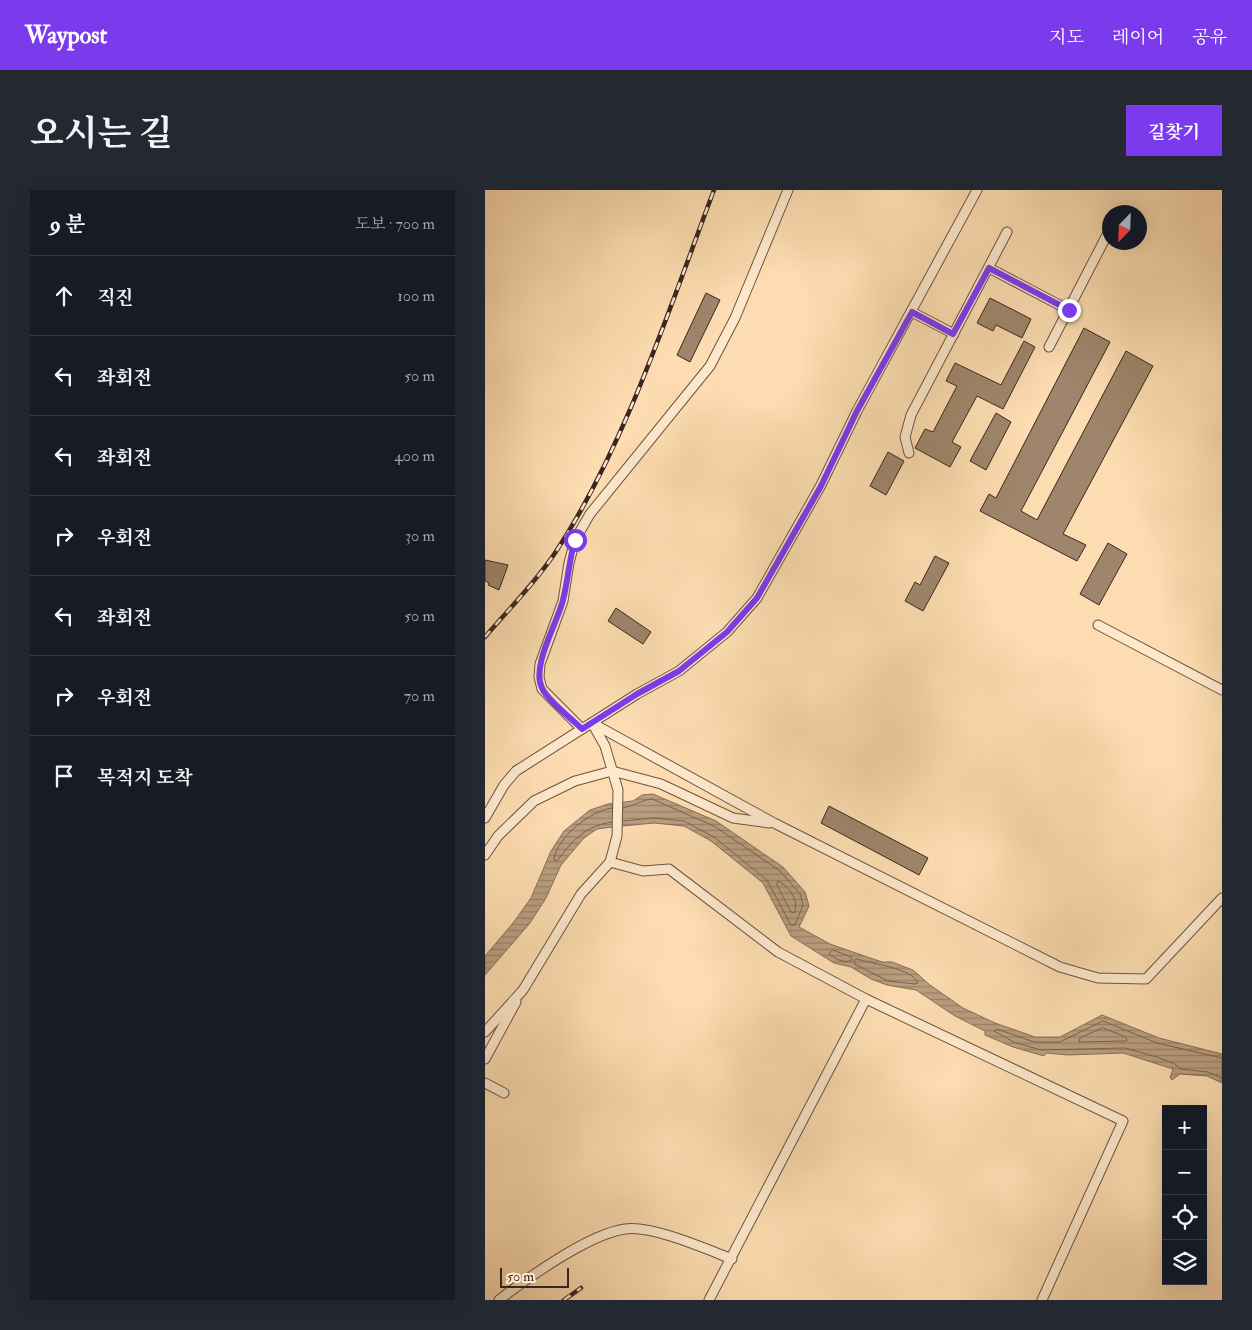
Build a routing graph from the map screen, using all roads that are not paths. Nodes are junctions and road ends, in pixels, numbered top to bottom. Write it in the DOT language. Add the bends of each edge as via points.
graph roads {
  1 [pos="788,190"];
  2 [pos="977,190"];
  3 [pos="1007,232"];
  4 [pos="1102,245"];
  5 [pos="989,268"];
  6 [pos="1069,310"];
  7 [pos="912,312"];
  8 [pos="953,334"];
  9 [pos="1049,347"];
  10 [pos="909,453"];
  11 [pos="1098,625"];
  12 [pos="1222,690"];
  13 [pos="592,723"];
  14 [pos="582,729"];
  15 [pos="613,771"];
  16 [pos="485,818"];
  17 [pos="774,823"];
  18 [pos="485,855"];
  19 [pos="610,862"];
  20 [pos="1222,898"];
  21 [pos="523,990"];
  22 [pos="866,999"];
  23 [pos="485,1032"];
  24 [pos="485,1059"];
  25 [pos="485,1083"];
  26 [pos="504,1093"];
  27 [pos="732,1258"];
  28 [pos="499,1300"];
  29 [pos="709,1300"];
  30 [pos="1042,1300"];
  1 -- 14 [label="street" via="735,318 710,366 590,514 575,540 563,601 540,664 539,677 542,689"];
  2 -- 7 [label="street"];
  3 -- 5 [label="street"];
  4 -- 6 [label="street"];
  5 -- 6 [label="street"];
  5 -- 8 [label="street"];
  6 -- 9 [label="street"];
  7 -- 8 [label="street"];
  7 -- 13 [label="street" via="857,411 821,486 757,598 727,632 679,671"];
  8 -- 10 [label="street" via="907,424 905,437"];
  11 -- 12 [label="street"];
  13 -- 14 [label="street"];
  13 -- 15 [label="street" via="605,746"];
  13 -- 17 [label="street"];
  14 -- 16 [label="street" via="516,771"];
  15 -- 17 [label="street" via="661,784 733,818"];
  15 -- 18 [label="street" via="575,781 534,801 497,836"];
  15 -- 19 [label="street" via="618,790 617,836"];
  17 -- 20 [label="street" via="1060,967 1098,978 1146,979"];
  19 -- 21 [label="street" via="581,894"];
  19 -- 22 [label="street" via="643,871 669,869 778,952"];
  21 -- 23 [label="street"];
  21 -- 24 [label="street"];
  22 -- 27 [label="street"];
  22 -- 30 [label="street" via="1123,1121"];
  25 -- 26 [label="street"];
  27 -- 28 [label="street" via="667,1234 626,1229 583,1244"];
  27 -- 29 [label="street"];
}
